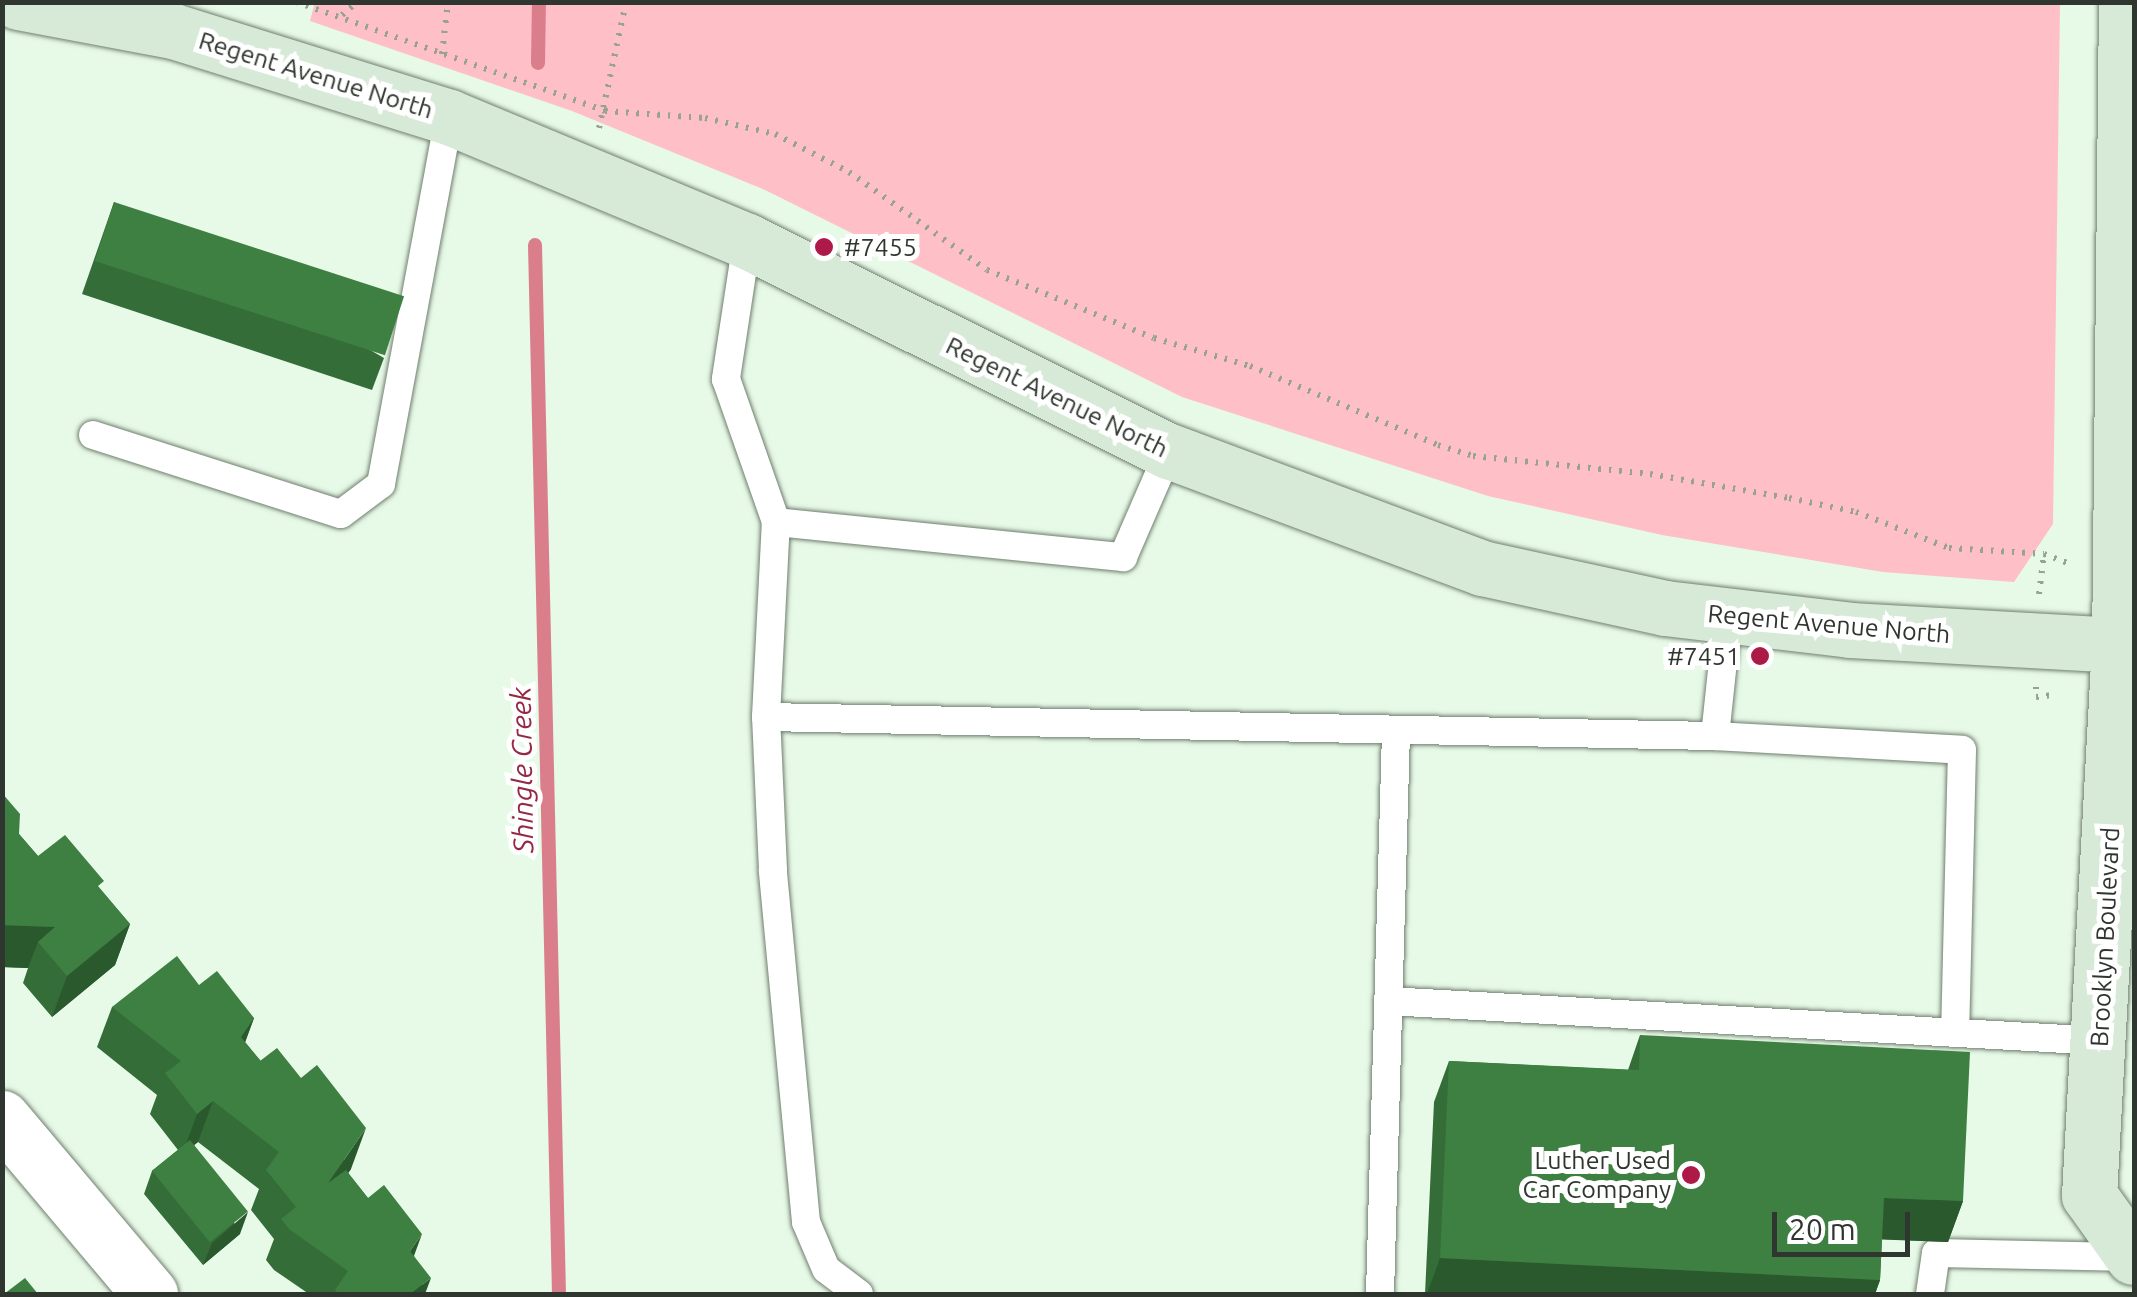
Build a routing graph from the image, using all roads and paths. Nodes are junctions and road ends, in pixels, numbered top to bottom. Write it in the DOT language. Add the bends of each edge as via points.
graph roads {
  1 [pos="18,2"];
  2 [pos="296,2"];
  3 [pos="356,2"];
  4 [pos="448,2"];
  5 [pos="626,2"];
  6 [pos="2126,2"];
  7 [pos="342,15"];
  8 [pos="442,54"];
  9 [pos="605,111"];
  10 [pos="449,116"];
  11 [pos="582,175"];
  12 [pos="747,241"];
  13 [pos="93,434"];
  14 [pos="1169,451"];
  15 [pos="776,522"];
  16 [pos="2080,567"];
  17 [pos="1728,616"];
  18 [pos="2126,645"];
  19 [pos="766,718"];
  20 [pos="1396,733"];
  21 [pos="1715,736"];
  22 [pos="1388,1000"];
  23 [pos="1955,1032"];
  24 [pos="2101,1041"];
  25 [pos="2,1118"];
  26 [pos="2133,1269"];
  27 [pos="150,1294"];
  28 [pos="858,1294"];
  29 [pos="1380,1294"];
  30 [pos="1930,1294"];
  1 -- 10 [label="street, Regent Avenue North" via="174,31"];
  2 -- 7 [label="path"];
  3 -- 7 [label="path"];
  4 -- 8 [label="path"];
  5 -- 9 [label="path"];
  6 -- 18 [label="street, Brooklyn Boulevard"];
  7 -- 8 [label="path"];
  8 -- 9 [label="path"];
  9 -- 11 [label="path"];
  9 -- 16 [label="path" via="705,118 775,134 849,172 988,270 1472,456 1789,498 1856,512 1949,548 2044,554"];
  10 -- 11 [label="street, Regent Avenue North"];
  10 -- 13 [label="lane" via="381,484 341,514"];
  11 -- 12 [label="street, Regent Avenue North"];
  12 -- 14 [label="street, Regent Avenue North"];
  12 -- 15 [label="lane" via="726,379"];
  14 -- 15 [label="lane" via="1123,557"];
  14 -- 17 [label="street, Regent Avenue North" via="1482,568"];
  15 -- 19 [label="lane"];
  17 -- 18 [label="street, Regent Avenue North" via="1851,630"];
  17 -- 21 [label="lane"];
  18 -- 24 [label="street, Brooklyn Boulevard"];
  19 -- 20 [label="lane"];
  19 -- 28 [label="lane" via="806,1222 826,1269"];
  20 -- 21 [label="lane"];
  20 -- 22 [label="lane"];
  21 -- 23 [label="lane" via="1962,750"];
  22 -- 23 [label="lane"];
  22 -- 29 [label="lane"];
  23 -- 24 [label="lane"];
  24 -- 26 [label="street, Brooklyn Boulevard" via="2088,1195"];
  25 -- 27 [label="street"];
  26 -- 30 [label="lane" via="1936,1253"];
}
